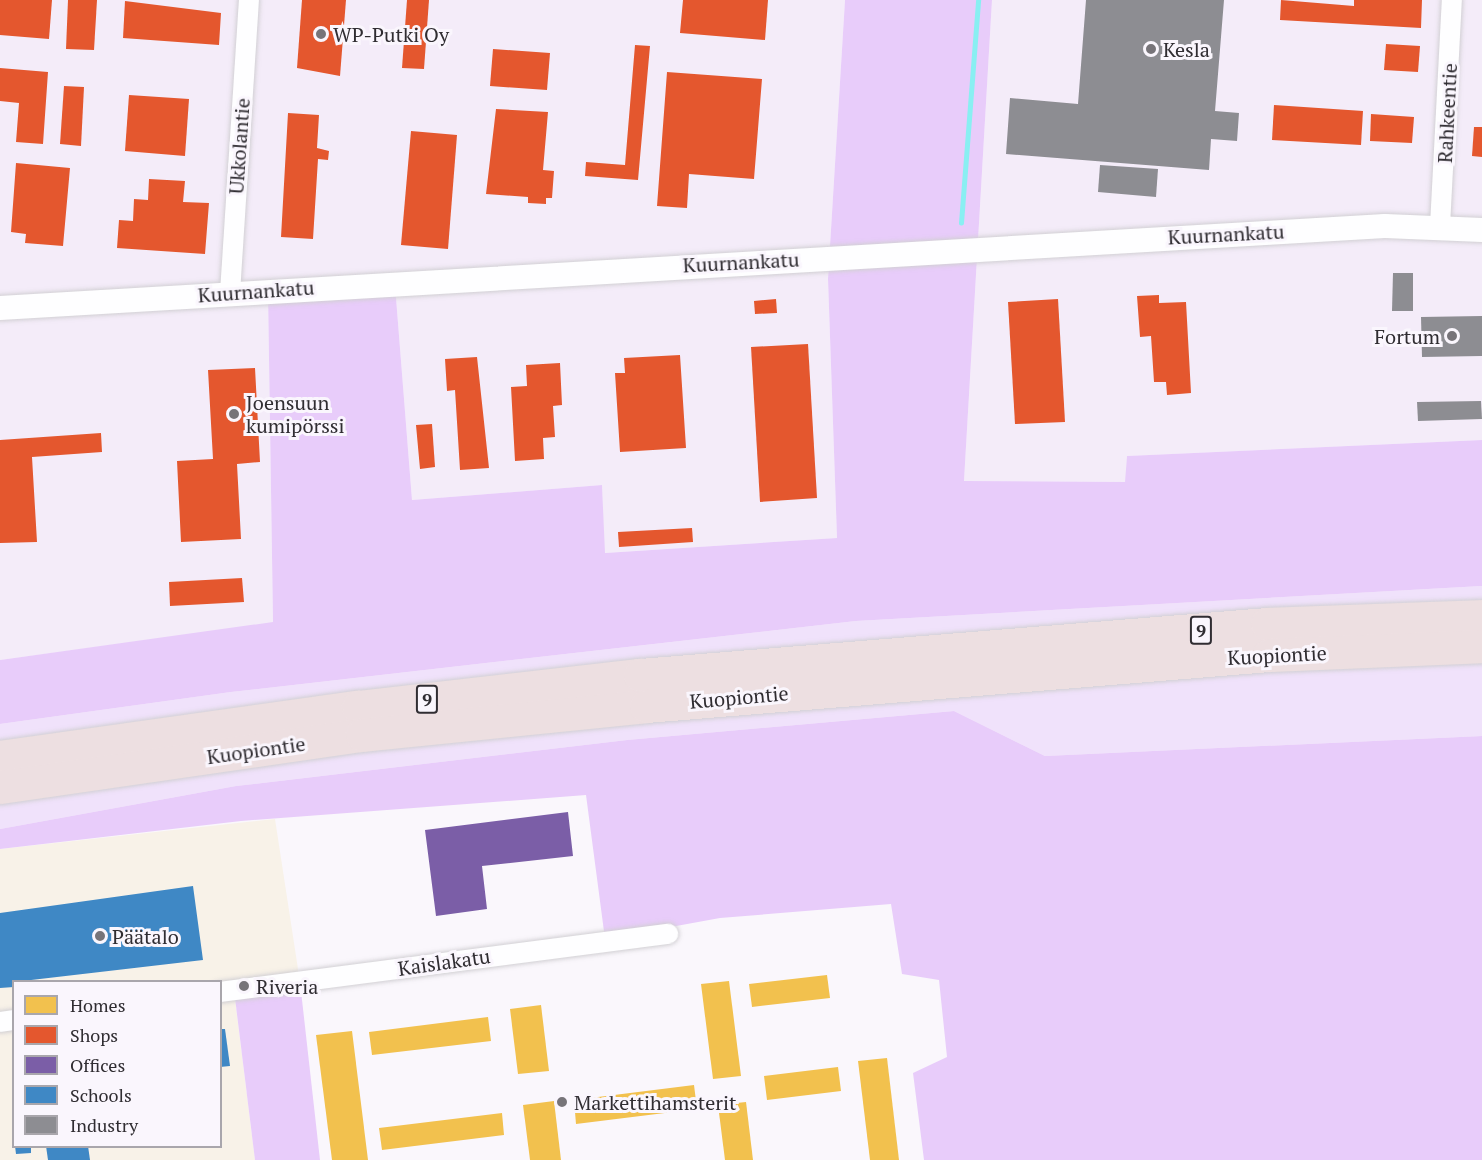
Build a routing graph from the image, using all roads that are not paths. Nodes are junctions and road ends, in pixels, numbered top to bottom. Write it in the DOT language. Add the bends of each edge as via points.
graph roads {
  1 [pos="249,0"];
  2 [pos="1452,0"];
  3 [pos="1440,226"];
  4 [pos="1482,230"];
  5 [pos="230,293"];
  6 [pos="0,308"];
  7 [pos="1482,616"];
  8 [pos="1482,646"];
  9 [pos="921,667"];
  10 [pos="857,671"];
  11 [pos="0,757"];
  12 [pos="0,787"];
  13 [pos="668,934"];
  14 [pos="222,992"];
  1 -- 5 [label="street, Ukkolantie"];
  2 -- 3 [label="street, Rahkeentie"];
  3 -- 4 [label="street, Kuurnankatu"];
  3 -- 5 [label="street, Kuurnankatu"];
  5 -- 6 [label="street, Kuurnankatu"];
  7 -- 9 [label="highway, Kuopiontie / 9" via="1267,624"];
  8 -- 9 [label="highway, Kuopiontie / 9"];
  9 -- 10 [label="highway, Kuopiontie / 9"];
  10 -- 11 [label="highway, Kuopiontie / 9" via="358,707"];
  10 -- 12 [label="highway, Kuopiontie / 9"];
  13 -- 14 [label="street, Kaislakatu"];
}
